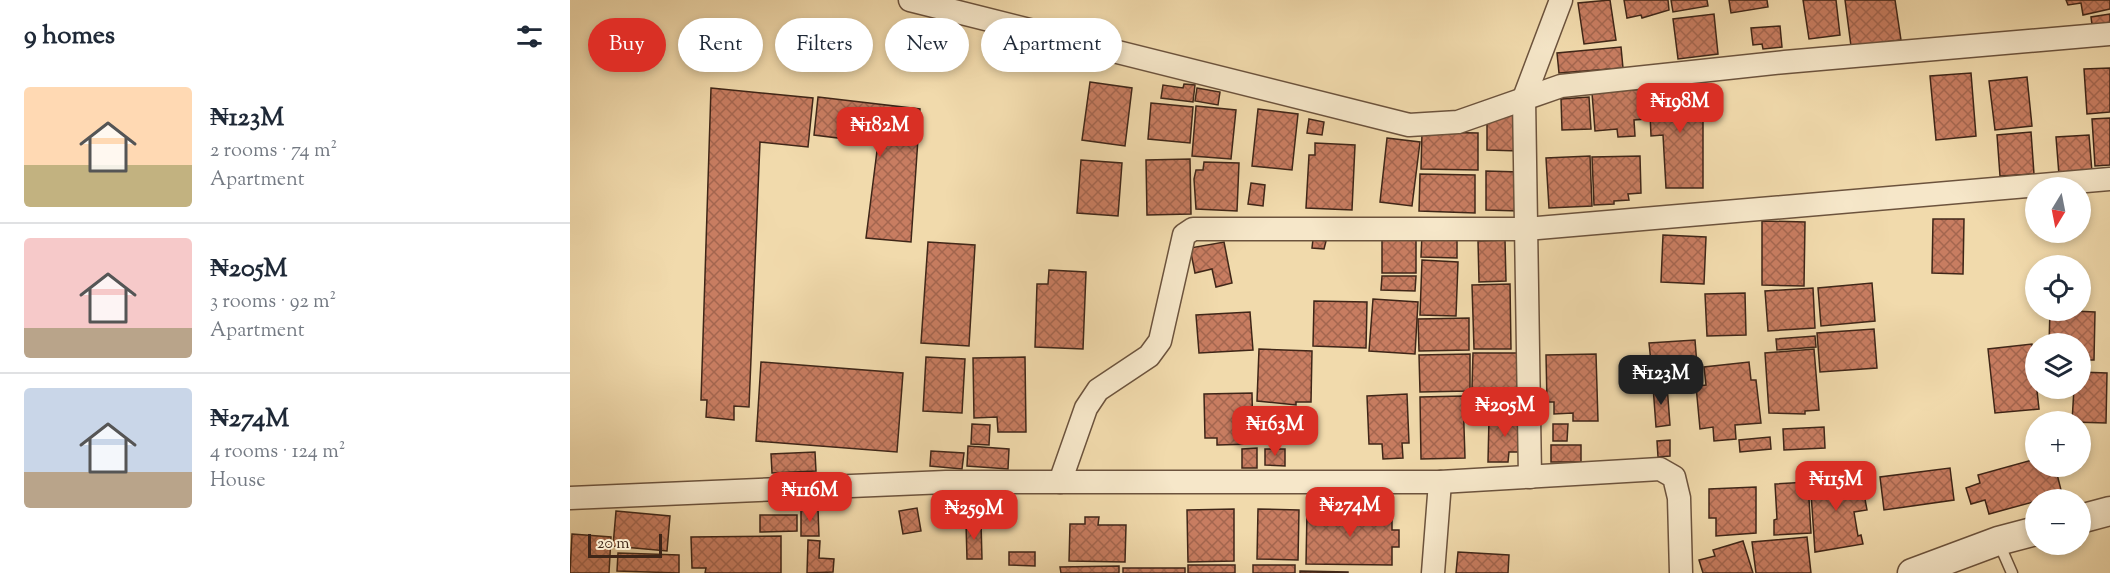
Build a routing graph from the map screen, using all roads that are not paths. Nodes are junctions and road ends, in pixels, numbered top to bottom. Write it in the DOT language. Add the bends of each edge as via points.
graph roads {
  1 [pos="910,0"];
  2 [pos="1561,0"];
  3 [pos="972,7"];
  4 [pos="2110,34"];
  5 [pos="1524,98"];
  6 [pos="2110,179"];
  7 [pos="1526,229"];
  8 [pos="1530,477"];
  9 [pos="1060,482"];
  10 [pos="1440,482"];
  11 [pos="570,498"];
  12 [pos="2110,511"];
  13 [pos="2091,516"];
  14 [pos="2025,534"];
  15 [pos="1998,541"];
  16 [pos="1433,573"];
  17 [pos="1681,573"];
  18 [pos="1912,573"];
  19 [pos="2012,573"];
  1 -- 3 [label="street"];
  2 -- 5 [label="street"];
  3 -- 5 [label="street" via="1409,125 1458,122"];
  4 -- 5 [label="street" via="1561,86"];
  5 -- 7 [label="street"];
  6 -- 7 [label="street"];
  7 -- 8 [label="street"];
  7 -- 9 [label="street" via="1193,229 1184,236 1160,341 1149,356 1098,390 1086,408"];
  8 -- 10 [label="street"];
  8 -- 17 [label="street" via="1660,469 1674,477 1679,498"];
  9 -- 10 [label="street"];
  9 -- 11 [label="street" via="946,482"];
  10 -- 16 [label="street"];
  12 -- 13 [label="street"];
  14 -- 15 [label="street"];
  15 -- 18 [label="street"];
  15 -- 19 [label="lane"];
}
